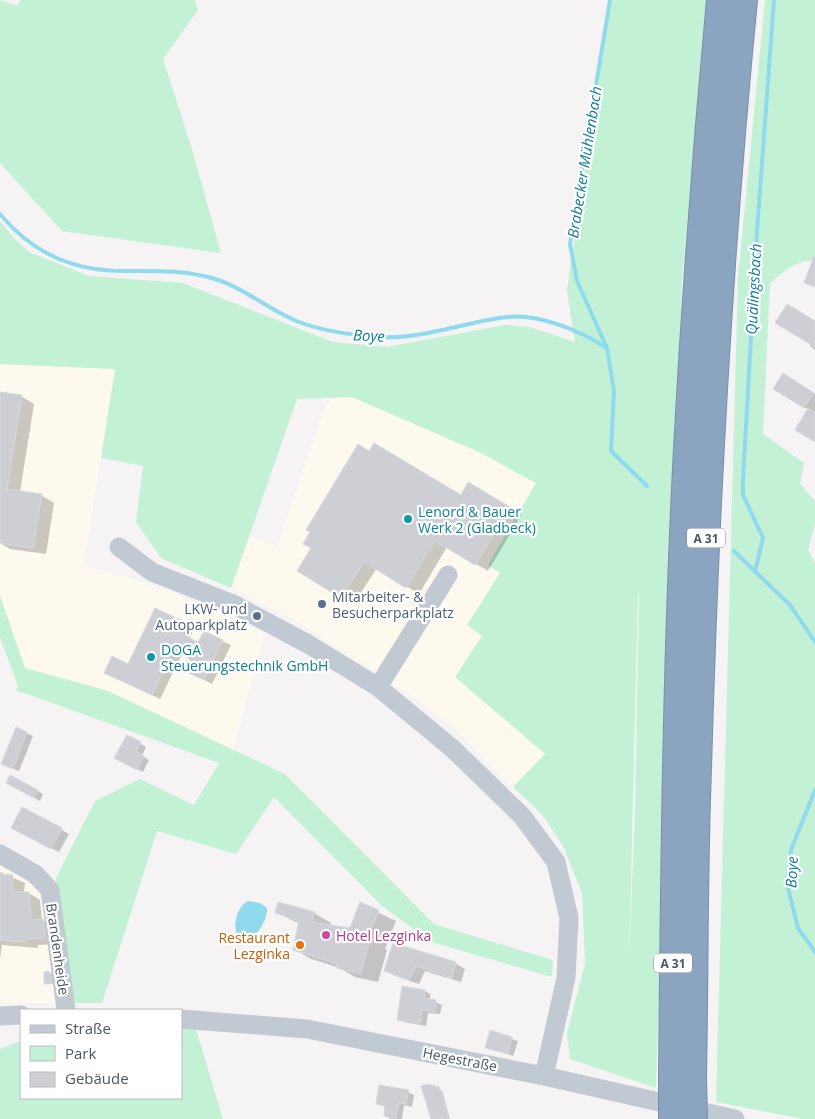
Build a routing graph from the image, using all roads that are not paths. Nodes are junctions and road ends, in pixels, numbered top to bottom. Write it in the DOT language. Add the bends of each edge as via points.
graph roads {
  1 [pos="720,0"];
  2 [pos="744,0"];
  3 [pos="119,547"];
  4 [pos="448,574"];
  5 [pos="378,688"];
  6 [pos="0,854"];
  7 [pos="66,1009"];
  8 [pos="20,1015"];
  9 [pos="0,1016"];
  10 [pos="182,1018"];
  11 [pos="544,1076"];
  12 [pos="683,1078"];
  13 [pos="672,1119"];
  14 [pos="694,1119"];
  15 [pos="735,1119"];
  1 -- 12 [label="highway, A 31" via="687,449 676,770"];
  2 -- 12 [label="highway, A 31" via="730,148 710,452"];
  3 -- 5 [label="street" via="152,572 233,604 308,644"];
  4 -- 5 [label="street"];
  5 -- 11 [label="street" via="453,749 522,816 556,862 569,918 566,978"];
  6 -- 7 [label="street, Brandenheide" via="35,874 50,890"];
  8 -- 9 [label="street"];
  10 -- 11 [label="street, Hegestraße" via="307,1029"];
  11 -- 15 [label="street, Hegestraße"];
  12 -- 13 [label="highway, A 31, bridge"];
  12 -- 14 [label="highway, A 31, bridge"];
}
